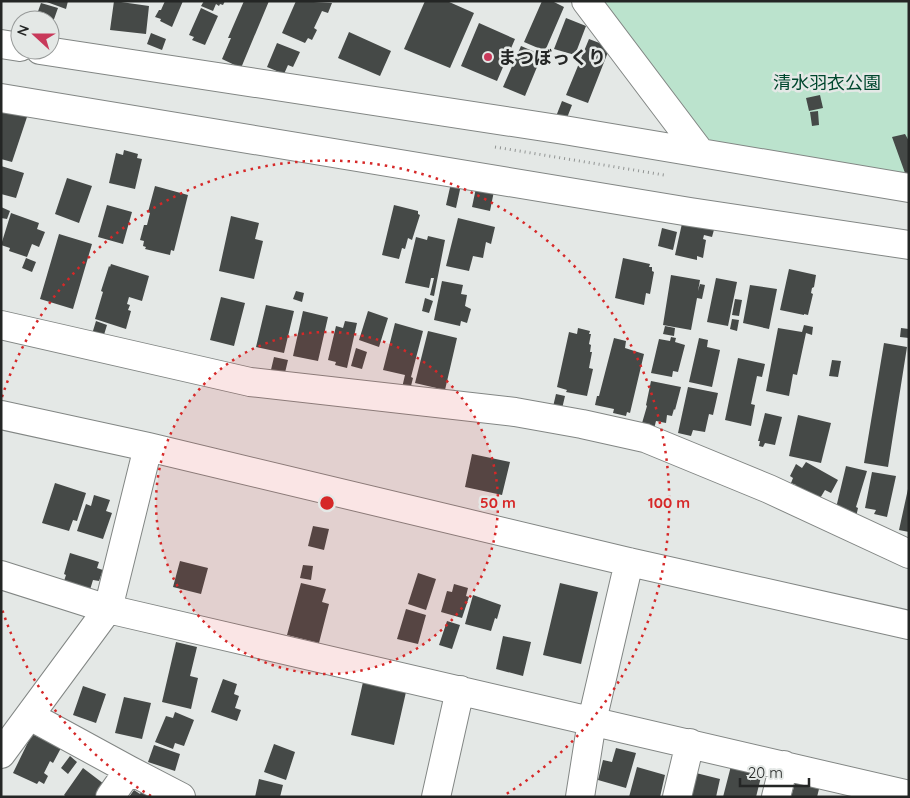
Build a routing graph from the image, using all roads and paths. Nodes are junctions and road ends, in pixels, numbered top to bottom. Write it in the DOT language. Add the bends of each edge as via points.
graph roads {
  1 [pos="586,1"];
  2 [pos="60,53"];
  3 [pos="1,98"];
  4 [pos="700,152"];
  5 [pos="909,188"];
  6 [pos="909,245"];
  7 [pos="1,325"];
  8 [pos="1,415"];
  9 [pos="148,447"];
  10 [pos="909,554"];
  11 [pos="629,562"];
  12 [pos="1,575"];
  13 [pos="108,609"];
  14 [pos="909,625"];
  15 [pos="460,690"];
  16 [pos="30,716"];
  17 [pos="592,721"];
  18 [pos="690,743"];
  19 [pos="1,754"];
  20 [pos="784,765"];
  21 [pos="129,770"];
  22 [pos="909,795"];
  23 [pos="110,797"];
  24 [pos="181,797"];
  25 [pos="436,797"];
  26 [pos="580,797"];
  27 [pos="677,797"];
  28 [pos="776,797"];
  1 -- 4 [label="street"];
  2 -- 4 [label="street"];
  3 -- 6 [label="street"];
  4 -- 5 [label="street"];
  7 -- 10 [label="street" via="250,382 515,412 645,438 769,489"];
  8 -- 9 [label="street"];
  9 -- 11 [label="street"];
  9 -- 13 [label="street"];
  11 -- 14 [label="street"];
  11 -- 17 [label="street"];
  12 -- 13 [label="street"];
  13 -- 15 [label="street"];
  13 -- 16 [label="street"];
  15 -- 17 [label="street"];
  15 -- 25 [label="street"];
  16 -- 19 [label="street"];
  16 -- 21 [label="street"];
  17 -- 18 [label="street"];
  17 -- 26 [label="street"];
  18 -- 20 [label="street"];
  18 -- 27 [label="street"];
  20 -- 22 [label="street"];
  20 -- 28 [label="street"];
  21 -- 23 [label="street"];
  21 -- 24 [label="street"];
}
